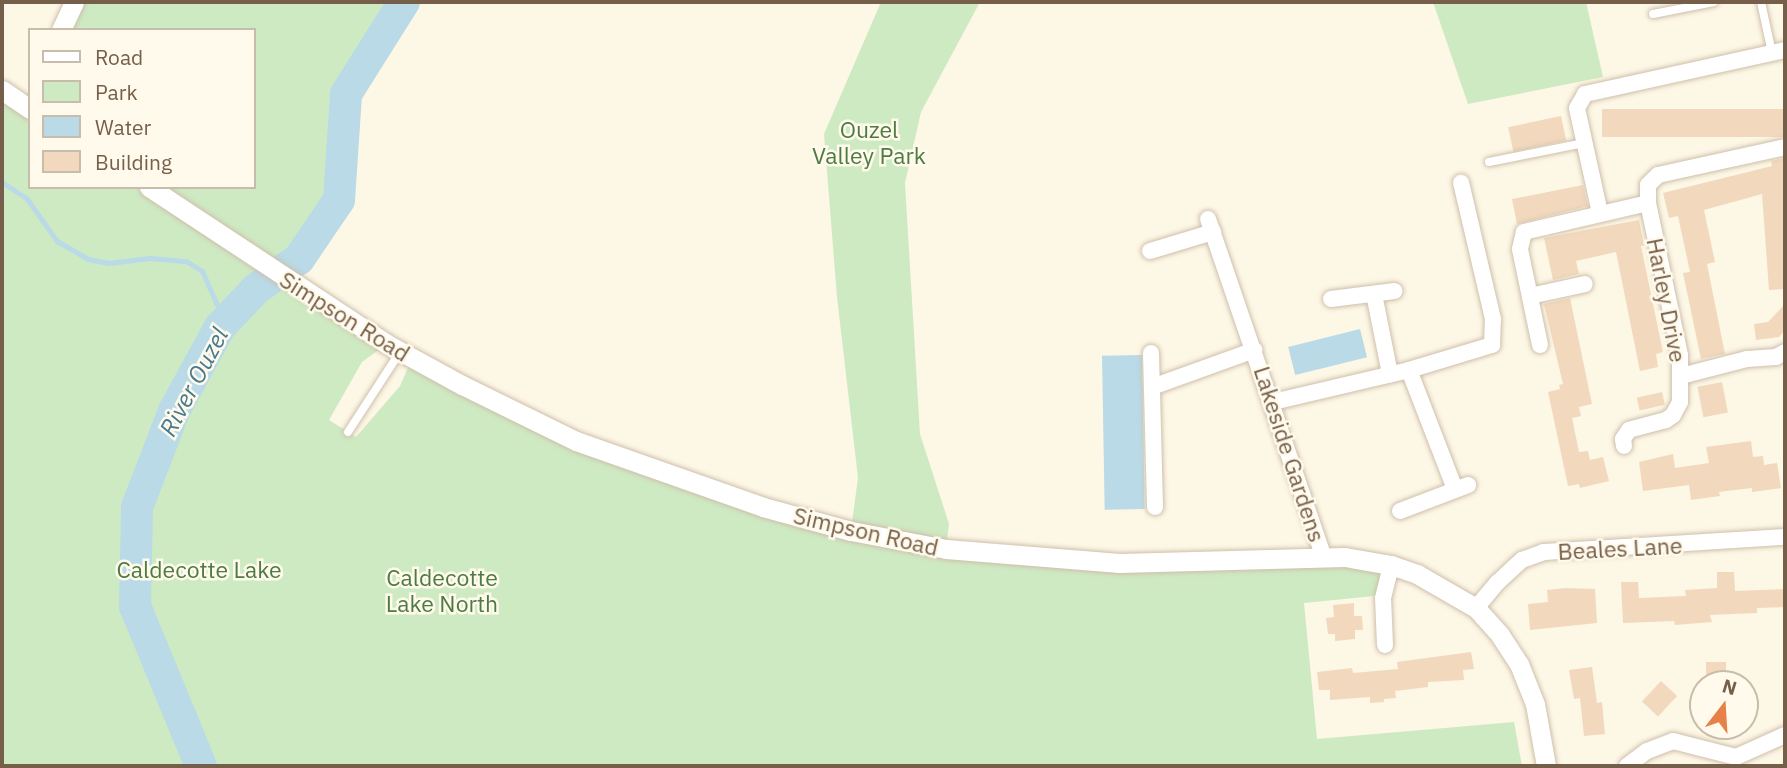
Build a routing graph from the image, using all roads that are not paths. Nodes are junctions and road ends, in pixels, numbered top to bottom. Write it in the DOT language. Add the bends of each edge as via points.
graph roads {
  1 [pos="74,2"];
  2 [pos="1714,2"];
  3 [pos="1761,2"];
  4 [pos="1653,14"];
  5 [pos="62,28"];
  6 [pos="1779,51"];
  7 [pos="2,90"];
  8 [pos="27,100"];
  9 [pos="1584,143"];
  10 [pos="1785,146"];
  11 [pos="1489,163"];
  12 [pos="1461,183"];
  13 [pos="152,189"];
  14 [pos="1648,203"];
  15 [pos="1600,213"];
  16 [pos="1150,251"];
  17 [pos="1585,284"];
  18 [pos="1394,291"];
  19 [pos="1374,294"];
  20 [pos="1530,296"];
  21 [pos="1331,299"];
  22 [pos="1540,345"];
  23 [pos="1255,350"];
  24 [pos="400,352"];
  25 [pos="1785,352"];
  26 [pos="1151,354"];
  27 [pos="1409,370"];
  28 [pos="1390,374"];
  29 [pos="1681,376"];
  30 [pos="1152,387"];
  31 [pos="1273,402"];
  32 [pos="348,432"];
  33 [pos="1624,446"];
  34 [pos="1154,507"];
  35 [pos="1400,511"];
  36 [pos="1785,537"];
  37 [pos="1324,557"];
  38 [pos="1391,565"];
  39 [pos="1476,608"];
  40 [pos="1385,645"];
  41 [pos="1785,736"];
  42 [pos="1735,762"];
  43 [pos="1546,766"];
  44 [pos="1627,766"];
  1 -- 5 [label="street"];
  2 -- 4 [label="lane"];
  3 -- 6 [label="lane"];
  6 -- 9 [label="street" via="1585,94 1577,108"];
  7 -- 8 [label="street"];
  9 -- 11 [label="lane"];
  9 -- 15 [label="street"];
  10 -- 14 [label="street" via="1658,175 1648,185"];
  12 -- 27 [label="street" via="1493,318 1492,345"];
  13 -- 24 [label="street, Simpson Road"];
  14 -- 15 [label="street"];
  14 -- 29 [label="street, Harley Drive"];
  15 -- 20 [label="street" via="1524,232 1520,249"];
  16 -- 23 [label="street, Lakeside Gardens" via="1211,226"];
  17 -- 20 [label="street"];
  18 -- 19 [label="street"];
  19 -- 21 [label="street"];
  19 -- 28 [label="street"];
  20 -- 22 [label="street"];
  23 -- 30 [label="street, Lakeside Gardens"];
  23 -- 31 [label="street, Lakeside Gardens"];
  24 -- 32 [label="lane"];
  24 -- 37 [label="street, Simpson Road" via="576,441 763,507 851,531 946,549 1119,563"];
  25 -- 29 [label="street"];
  26 -- 30 [label="street"];
  27 -- 28 [label="street"];
  27 -- 35 [label="street" via="1461,487"];
  28 -- 31 [label="street"];
  29 -- 33 [label="street, Harley Drive" via="1680,402 1673,415 1629,430"];
  30 -- 34 [label="street"];
  31 -- 37 [label="street, Lakeside Gardens"];
  36 -- 39 [label="street, Beales Lane" via="1544,552 1522,560"];
  37 -- 38 [label="street, Simpson Road"];
  38 -- 39 [label="street, Simpson Road" via="1417,574"];
  38 -- 40 [label="street" via="1383,598"];
  39 -- 43 [label="street, Simpson Road" via="1519,664 1535,704"];
  41 -- 42 [label="street"];
  42 -- 44 [label="street" via="1673,741 1647,751"];
}
